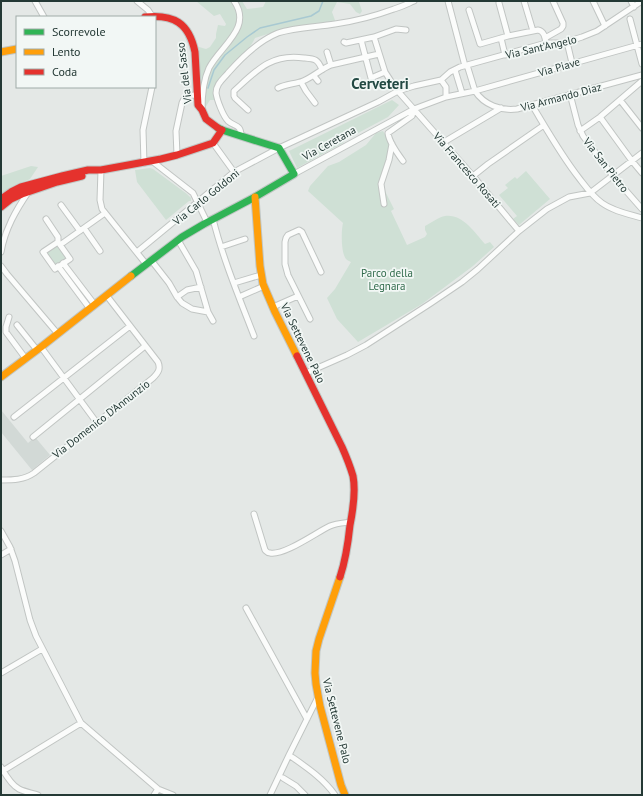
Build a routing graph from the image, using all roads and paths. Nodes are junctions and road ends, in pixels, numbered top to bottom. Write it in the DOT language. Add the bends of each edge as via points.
graph roads {
  1 [pos="35,1"];
  2 [pos="137,1"];
  3 [pos="234,1"];
  4 [pos="414,1"];
  5 [pos="448,1"];
  6 [pos="524,1"];
  7 [pos="553,1"];
  8 [pos="593,1"];
  9 [pos="631,1"];
  10 [pos="642,1"];
  11 [pos="499,4"];
  12 [pos="634,7"];
  13 [pos="469,10"];
  14 [pos="43,16"];
  15 [pos="149,16"];
  16 [pos="156,17"];
  17 [pos="630,19"];
  18 [pos="605,26"];
  19 [pos="406,30"];
  20 [pos="533,31"];
  21 [pos="374,36"];
  22 [pos="508,36"];
  23 [pos="501,38"];
  24 [pos="361,40"];
  25 [pos="545,41"];
  26 [pos="344,42"];
  27 [pos="567,42"];
  28 [pos="639,45"];
  29 [pos="16,49"];
  30 [pos="1,52"];
  31 [pos="327,52"];
  32 [pos="379,54"];
  33 [pos="505,55"];
  34 [pos="365,58"];
  35 [pos="572,63"];
  36 [pos="642,64"];
  37 [pos="331,65"];
  38 [pos="466,66"];
  39 [pos="322,70"];
  40 [pos="455,70"];
  41 [pos="385,72"];
  42 [pos="642,75"];
  43 [pos="314,76"];
  44 [pos="441,80"];
  45 [pos="318,81"];
  46 [pos="642,81"];
  47 [pos="301,82"];
  48 [pos="152,88"];
  49 [pos="278,88"];
  50 [pos="398,91"];
  51 [pos="475,91"];
  52 [pos="462,93"];
  53 [pos="570,94"];
  54 [pos="197,95"];
  55 [pos="446,97"];
  56 [pos="620,100"];
  57 [pos="315,103"];
  58 [pos="532,105"];
  59 [pos="501,108"];
  60 [pos="414,109"];
  61 [pos="202,110"];
  62 [pos="248,110"];
  63 [pos="600,117"];
  64 [pos="544,125"];
  65 [pos="642,128"];
  66 [pos="222,130"];
  67 [pos="580,131"];
  68 [pos="241,136"];
  69 [pos="444,142"];
  70 [pos="213,143"];
  71 [pos="392,143"];
  72 [pos="279,148"];
  73 [pos="642,153"];
  74 [pos="177,154"];
  75 [pos="403,160"];
  76 [pos="152,161"];
  77 [pos="632,161"];
  78 [pos="144,163"];
  79 [pos="101,170"];
  80 [pos="234,172"];
  81 [pos="642,173"];
  82 [pos="294,174"];
  83 [pos="473,176"];
  84 [pos="613,176"];
  85 [pos="29,191"];
  86 [pos="590,193"];
  87 [pos="255,197"];
  88 [pos="1,199"];
  89 [pos="197,203"];
  90 [pos="384,204"];
  91 [pos="61,205"];
  92 [pos="1,207"];
  93 [pos="642,209"];
  94 [pos="105,213"];
  95 [pos="642,218"];
  96 [pos="46,219"];
  97 [pos="210,220"];
  98 [pos="82,229"];
  99 [pos="519,231"];
  100 [pos="245,239"];
  101 [pos="178,240"];
  102 [pos="59,243"];
  103 [pos="221,247"];
  104 [pos="100,250"];
  105 [pos="1,252"];
  106 [pos="137,252"];
  107 [pos="149,262"];
  108 [pos="63,263"];
  109 [pos="1,266"];
  110 [pos="58,266"];
  111 [pos="321,272"];
  112 [pos="261,275"];
  113 [pos="234,283"];
  114 [pos="264,286"];
  115 [pos="201,287"];
  116 [pos="107,296"];
  117 [pos="298,296"];
  118 [pos="177,297"];
  119 [pos="239,297"];
  120 [pos="92,307"];
  121 [pos="273,307"];
  122 [pos="208,312"];
  123 [pos="9,317"];
  124 [pos="310,319"];
  125 [pos="213,322"];
  126 [pos="17,325"];
  127 [pos="130,326"];
  128 [pos="58,334"];
  129 [pos="254,336"];
  130 [pos="146,346"];
  131 [pos="39,349"];
  132 [pos="26,359"];
  133 [pos="306,373"];
  134 [pos="1,377"];
  135 [pos="63,378"];
  136 [pos="80,400"];
  137 [pos="14,417"];
  138 [pos="97,423"];
  139 [pos="33,437"];
  140 [pos="1,480"];
  141 [pos="254,514"];
  142 [pos="351,522"];
  143 [pos="1,531"];
  144 [pos="11,549"];
  145 [pos="1,555"];
  146 [pos="246,608"];
  147 [pos="42,649"];
  148 [pos="1,673"];
  149 [pos="318,697"];
  150 [pos="307,719"];
  151 [pos="81,723"];
  152 [pos="289,755"];
  153 [pos="2,770"];
  154 [pos="283,778"];
  155 [pos="158,789"];
  156 [pos="38,795"];
  157 [pos="154,795"];
  158 [pos="173,795"];
  159 [pos="270,795"];
  160 [pos="305,795"];
  161 [pos="335,795"];
  162 [pos="345,795"];
  1 -- 14 [label="street"];
  2 -- 15 [label="street" via="146,9"];
  3 -- 61 [label="street" via="240,12 239,24 209,69 203,88"];
  4 -- 68 [label="street" via="365,19 280,32 253,48 220,82 216,93 225,116 239,128"];
  5 -- 38 [label="street"];
  6 -- 20 [label="street"];
  7 -- 25 [label="street" via="563,26"];
  8 -- 18 [label="street"];
  9 -- 12 [label="street"];
  10 -- 12 [label="street, Via Sant'Angelo"];
  11 -- 22 [label="street"];
  12 -- 18 [label="street, Via Sant'Angelo"];
  13 -- 23 [label="street" via="480,44"];
  16 -- 54 [label="street, Via del Sasso" via="177,22 191,36"];
  17 -- 28 [label="street"];
  18 -- 27 [label="street, Via Sant'Angelo"];
  19 -- 21 [label="street" via="396,29"];
  20 -- 22 [label="street"];
  20 -- 25 [label="street" via="542,31"];
  21 -- 24 [label="street"];
  21 -- 32 [label="street, Via Francesco Rosati"];
  22 -- 23 [label="street"];
  23 -- 33 [label="street"];
  24 -- 26 [label="street"];
  24 -- 34 [label="street"];
  25 -- 27 [label="street, Via Sant'Angelo" via="556,44"];
  25 -- 33 [label="street, Via Sant'Angelo"];
  27 -- 35 [label="street"];
  28 -- 35 [label="street, Via Piave"];
  28 -- 36 [label="street"];
  29 -- 30 [label="street"];
  31 -- 37 [label="street"];
  32 -- 34 [label="street"];
  32 -- 41 [label="street, Via Francesco Rosati"];
  33 -- 38 [label="street, Via Sant'Angelo"];
  34 -- 37 [label="street" via="344,59"];
  34 -- 41 [label="street" via="370,75"];
  35 -- 51 [label="street, Via Piave"];
  37 -- 39 [label="street"];
  38 -- 40 [label="street, Via Sant'Angelo"];
  38 -- 51 [label="street"];
  39 -- 43 [label="street"];
  39 -- 62 [label="street" via="316,60 300,57 273,60 234,91 235,98"];
  40 -- 44 [label="street, Via Sant'Angelo"];
  40 -- 52 [label="street"];
  41 -- 50 [label="street, Via Francesco Rosati"];
  42 -- 53 [label="street, Via Armando Diaz"];
  43 -- 45 [label="street"];
  43 -- 47 [label="street"];
  44 -- 50 [label="street, Via Carlo Goldoni"];
  44 -- 55 [label="street" via="446,87"];
  46 -- 56 [label="street"];
  47 -- 49 [label="street"];
  47 -- 57 [label="street"];
  48 -- 78 [label="street" via="144,130"];
  50 -- 60 [label="street, Via Francesco Rosati"];
  50 -- 72 [label="street, Via Carlo Goldoni"];
  51 -- 52 [label="street"];
  51 -- 59 [label="street, Via Armando Diaz" via="485,102"];
  52 -- 55 [label="street, Via Ceretana"];
  53 -- 58 [label="street, Via Armando Diaz"];
  53 -- 67 [label="street, Via San Pietro"];
  54 -- 61 [label="street, Via del Sasso" via="198,105"];
  54 -- 74 [label="street" via="186,96 182,103 176,131"];
  55 -- 60 [label="street, Via Ceretana"];
  56 -- 63 [label="street"];
  56 -- 65 [label="street"];
  58 -- 59 [label="street, Via Armando Diaz" via="513,110"];
  58 -- 64 [label="street"];
  59 -- 69 [label="street"];
  60 -- 69 [label="street, Via Francesco Rosati"];
  60 -- 71 [label="street" via="412,116 388,133"];
  60 -- 82 [label="street, Via Ceretana"];
  61 -- 66 [label="street, Via del Sasso" via="208,122"];
  63 -- 67 [label="street"];
  63 -- 77 [label="street"];
  64 -- 83 [label="street"];
  64 -- 86 [label="street"];
  66 -- 68 [label="street, Via del Sasso"];
  66 -- 70 [label="street"];
  67 -- 84 [label="street, Via San Pietro"];
  68 -- 72 [label="street, Via del Sasso"];
  69 -- 83 [label="street, Via Francesco Rosati"];
  70 -- 74 [label="street"];
  70 -- 80 [label="street"];
  71 -- 75 [label="street"];
  71 -- 90 [label="street" via="390,160 382,184"];
  72 -- 80 [label="street, Via Carlo Goldoni"];
  72 -- 82 [label="street"];
  73 -- 77 [label="street"];
  74 -- 76 [label="street"];
  76 -- 78 [label="street"];
  76 -- 89 [label="street" via="190,191"];
  77 -- 81 [label="street"];
  77 -- 84 [label="street"];
  78 -- 79 [label="street"];
  79 -- 85 [label="street"];
  79 -- 88 [label="street" via="72,173 29,184"];
  79 -- 94 [label="street" via="100,200"];
  80 -- 89 [label="street, Via Carlo Goldoni"];
  82 -- 87 [label="street, Via Ceretana"];
  83 -- 99 [label="street, Via Francesco Rosati"];
  84 -- 86 [label="street"];
  84 -- 93 [label="street, Via San Pietro"];
  85 -- 92 [label="street" via="13,197"];
  85 -- 105 [label="street" via="10,221"];
  86 -- 95 [label="street" via="607,206"];
  86 -- 99 [label="street" via="561,200"];
  87 -- 97 [label="street"];
  87 -- 112 [label="street, Via Settevene Palo"];
  89 -- 97 [label="street"];
  89 -- 106 [label="street, Via Carlo Goldoni"];
  91 -- 98 [label="street"];
  94 -- 98 [label="street"];
  94 -- 106 [label="street"];
  96 -- 102 [label="street"];
  97 -- 101 [label="street"];
  97 -- 103 [label="street"];
  98 -- 102 [label="street"];
  98 -- 104 [label="street"];
  99 -- 133 [label="street" via="478,269 431,303 366,345"];
  100 -- 103 [label="street"];
  101 -- 107 [label="street"];
  101 -- 115 [label="street" via="194,267"];
  102 -- 108 [label="street" via="70,259"];
  102 -- 110 [label="street" via="43,252 55,269"];
  103 -- 113 [label="street"];
  106 -- 107 [label="street"];
  107 -- 116 [label="street"];
  107 -- 118 [label="street" via="170,285"];
  108 -- 110 [label="street"];
  108 -- 120 [label="street"];
  109 -- 128 [label="street"];
  110 -- 120 [label="street"];
  111 -- 117 [label="street" via="302,232 298,230 287,236 286,268"];
  112 -- 113 [label="street"];
  112 -- 114 [label="street, Via Settevene Palo"];
  113 -- 119 [label="street"];
  114 -- 119 [label="street"];
  114 -- 121 [label="street, Via Settevene Palo"];
  115 -- 118 [label="street" via="185,291"];
  115 -- 122 [label="street"];
  116 -- 120 [label="street"];
  116 -- 127 [label="street, Via Domenico D'Annunzio"];
  117 -- 121 [label="street"];
  117 -- 124 [label="street"];
  118 -- 122 [label="street" via="190,308"];
  119 -- 129 [label="street"];
  120 -- 128 [label="street"];
  121 -- 133 [label="street, Via Settevene Palo"];
  122 -- 125 [label="street"];
  123 -- 132 [label="street" via="6,332"];
  126 -- 131 [label="street"];
  127 -- 130 [label="street, Via Domenico D'Annunzio"];
  127 -- 135 [label="street"];
  128 -- 131 [label="street"];
  130 -- 136 [label="street"];
  130 -- 138 [label="street, Via Domenico D'Annunzio" via="160,369 153,378"];
  131 -- 132 [label="street"];
  131 -- 135 [label="street"];
  132 -- 134 [label="street"];
  133 -- 142 [label="street, Via Settevene Palo" via="351,470 354,493"];
  135 -- 136 [label="street"];
  135 -- 137 [label="street"];
  136 -- 138 [label="street"];
  136 -- 139 [label="street"];
  138 -- 140 [label="street, Via Domenico D'Annunzio" via="31,475 21,479"];
  141 -- 142 [label="street" via="265,550 271,554 295,546 334,525"];
  142 -- 149 [label="street, Via Settevene Palo" via="346,561 315,653 314,672"];
  143 -- 144 [label="street"];
  144 -- 145 [label="street"];
  144 -- 147 [label="street" via="30,620"];
  146 -- 150 [label="street"];
  147 -- 148 [label="street"];
  147 -- 151 [label="street"];
  149 -- 150 [label="street"];
  149 -- 162 [label="street, Via Settevene Palo"];
  150 -- 152 [label="street"];
  151 -- 153 [label="street"];
  151 -- 155 [label="street"];
  152 -- 159 [label="street"];
  152 -- 161 [label="street" via="320,778"];
  153 -- 156 [label="street" via="16,787"];
  154 -- 160 [label="street"];
  155 -- 157 [label="street"];
  155 -- 158 [label="street"];
}
